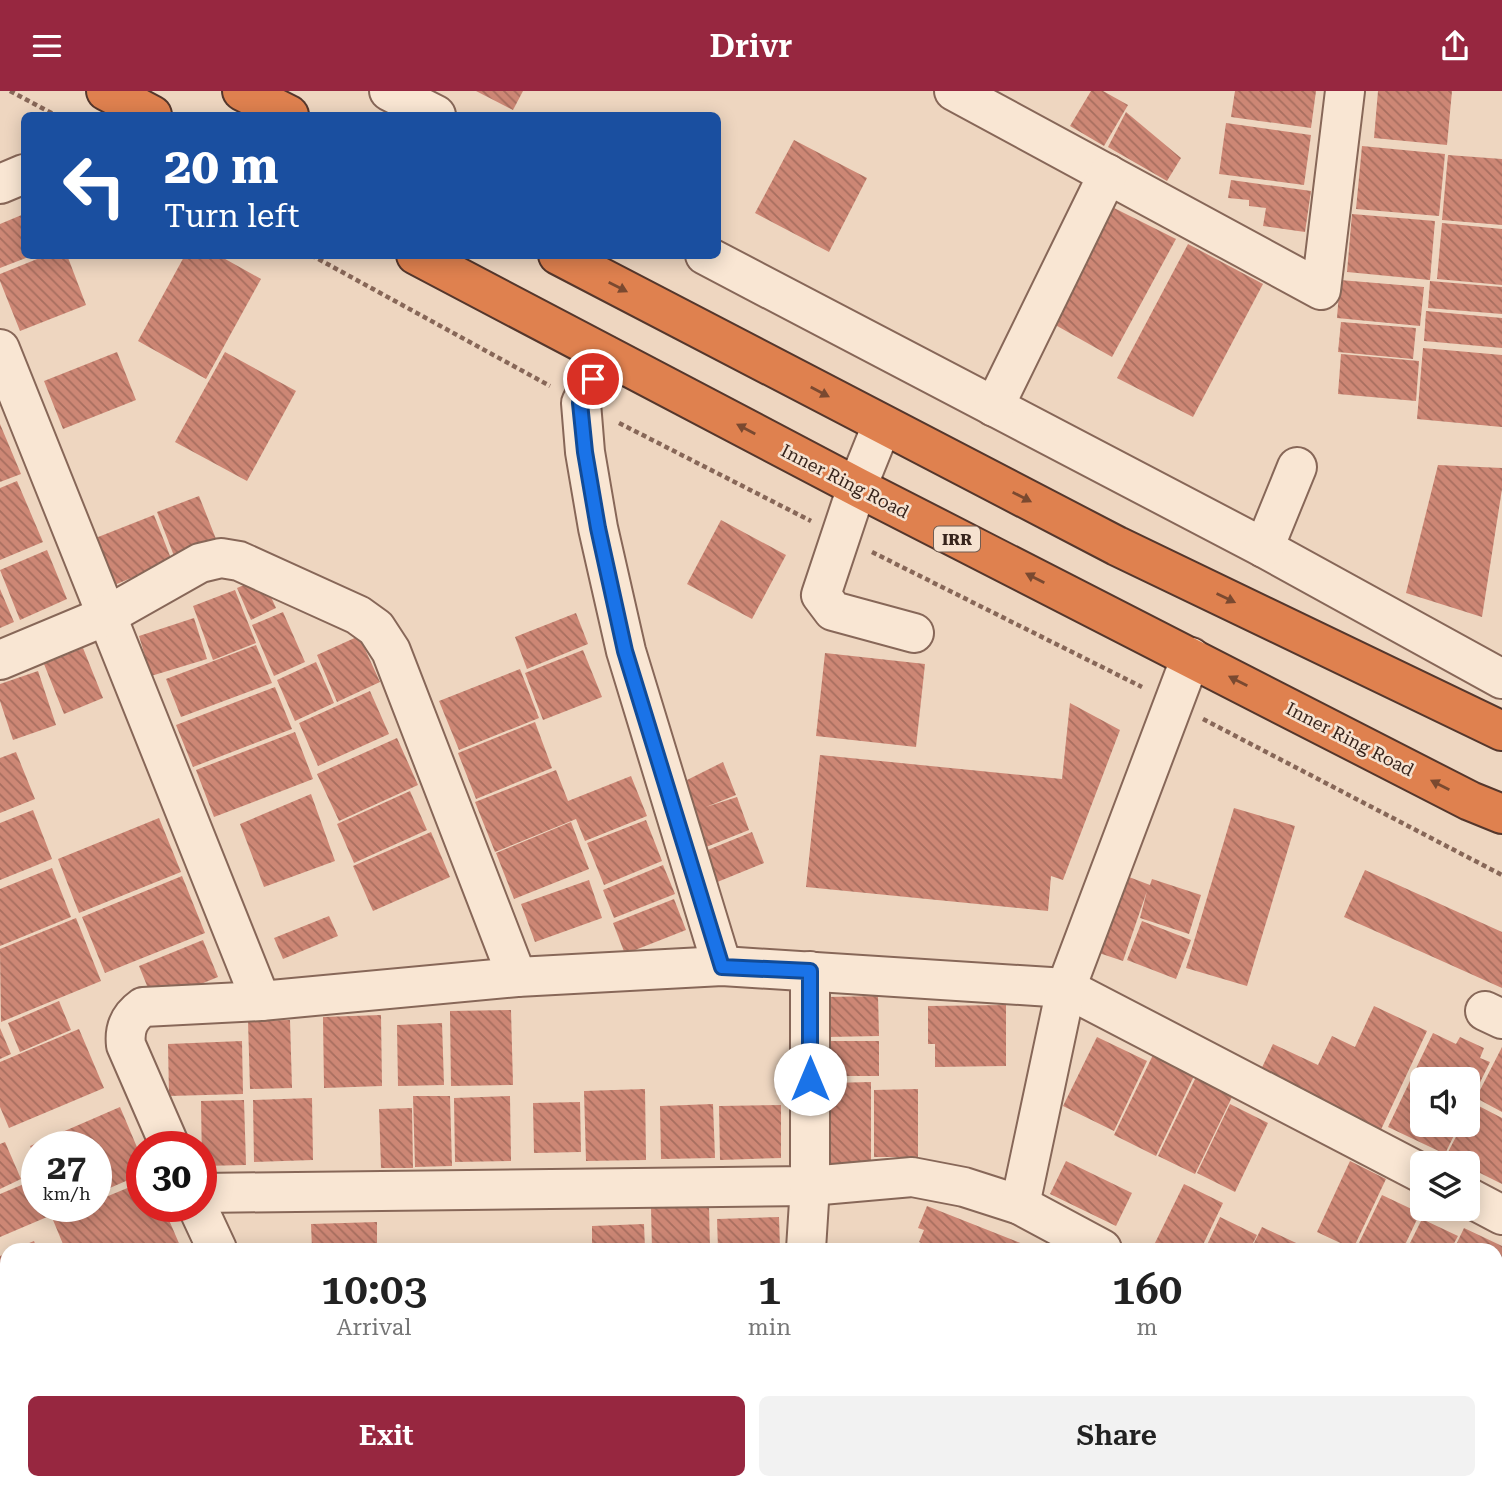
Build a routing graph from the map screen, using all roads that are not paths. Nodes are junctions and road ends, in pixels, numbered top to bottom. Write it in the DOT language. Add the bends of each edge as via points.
graph roads {
  1 [pos="242,91"];
  2 [pos="389,91"];
  3 [pos="954,91"];
  4 [pos="1345,91"];
  5 [pos="283,112"];
  6 [pos="378,112"];
  7 [pos="430,112"];
  8 [pos="1108,174"];
  9 [pos="21,175"];
  10 [pos="0,184"];
  11 [pos="424,259"];
  12 [pos="566,259"];
  13 [pos="713,259"];
  14 [pos="0,349"];
  15 [pos="605,355"];
  16 [pos="994,407"];
  17 [pos="882,425"];
  18 [pos="1297,467"];
  19 [pos="857,487"];
  20 [pos="1264,548"];
  21 [pos="108,615"];
  22 [pos="914,633"];
  23 [pos="1191,657"];
  24 [pos="0,660"];
  25 [pos="1502,679"];
  26 [pos="1502,730"];
  27 [pos="1502,814"];
  28 [pos="722,967"];
  29 [pos="810,971"];
  30 [pos="517,977"];
  31 [pos="1066,988"];
  32 [pos="261,1002"];
  33 [pos="163,1131"];
  34 [pos="1410,1167"];
  35 [pos="810,1186"];
  36 [pos="217,1193"];
  37 [pos="1480,1203"];
  38 [pos="1020,1205"];
  39 [pos="1502,1215"];
  40 [pos="204,1222"];
  41 [pos="214,1243"];
  42 [pos="806,1243"];
  43 [pos="1091,1243"];
  1 -- 5 [label="highway"];
  2 -- 6 [label="street"];
  2 -- 7 [label="street"];
  3 -- 8 [label="street"];
  4 -- 8 [label="street" via="1321,290"];
  8 -- 16 [label="street"];
  9 -- 10 [label="street"];
  11 -- 15 [label="highway, Inner Ring Road / IRR"];
  12 -- 17 [label="highway, one-way"];
  13 -- 16 [label="street"];
  14 -- 21 [label="street"];
  19 -- 15 [label="highway, Inner Ring Road / IRR, one-way"];
  15 -- 28 [label="street" via="580,403 598,528 625,651"];
  16 -- 20 [label="street"];
  17 -- 19 [label="street"];
  17 -- 26 [label="highway, one-way" via="1117,547"];
  18 -- 20 [label="street"];
  19 -- 22 [label="street" via="821,595 833,611"];
  23 -- 19 [label="highway, Inner Ring Road / IRR, one-way"];
  20 -- 25 [label="street"];
  21 -- 24 [label="street"];
  21 -- 30 [label="street" via="200,563 221,558 239,561 358,615 376,628 391,652"];
  21 -- 32 [label="street"];
  27 -- 23 [label="highway, Inner Ring Road / IRR, one-way"];
  23 -- 31 [label="street"];
  28 -- 29 [label="street"];
  28 -- 30 [label="street"];
  29 -- 31 [label="street"];
  29 -- 35 [label="street"];
  30 -- 32 [label="street"];
  31 -- 34 [label="street"];
  31 -- 38 [label="street"];
  32 -- 33 [label="street" via="144,1007 134,1014 125,1034 126,1045"];
  35 -- 36 [label="street"];
  35 -- 38 [label="street" via="912,1177"];
  35 -- 42 [label="street"];
  37 -- 39 [label="street"];
  38 -- 43 [label="street"];
  40 -- 41 [label="street"];
}
